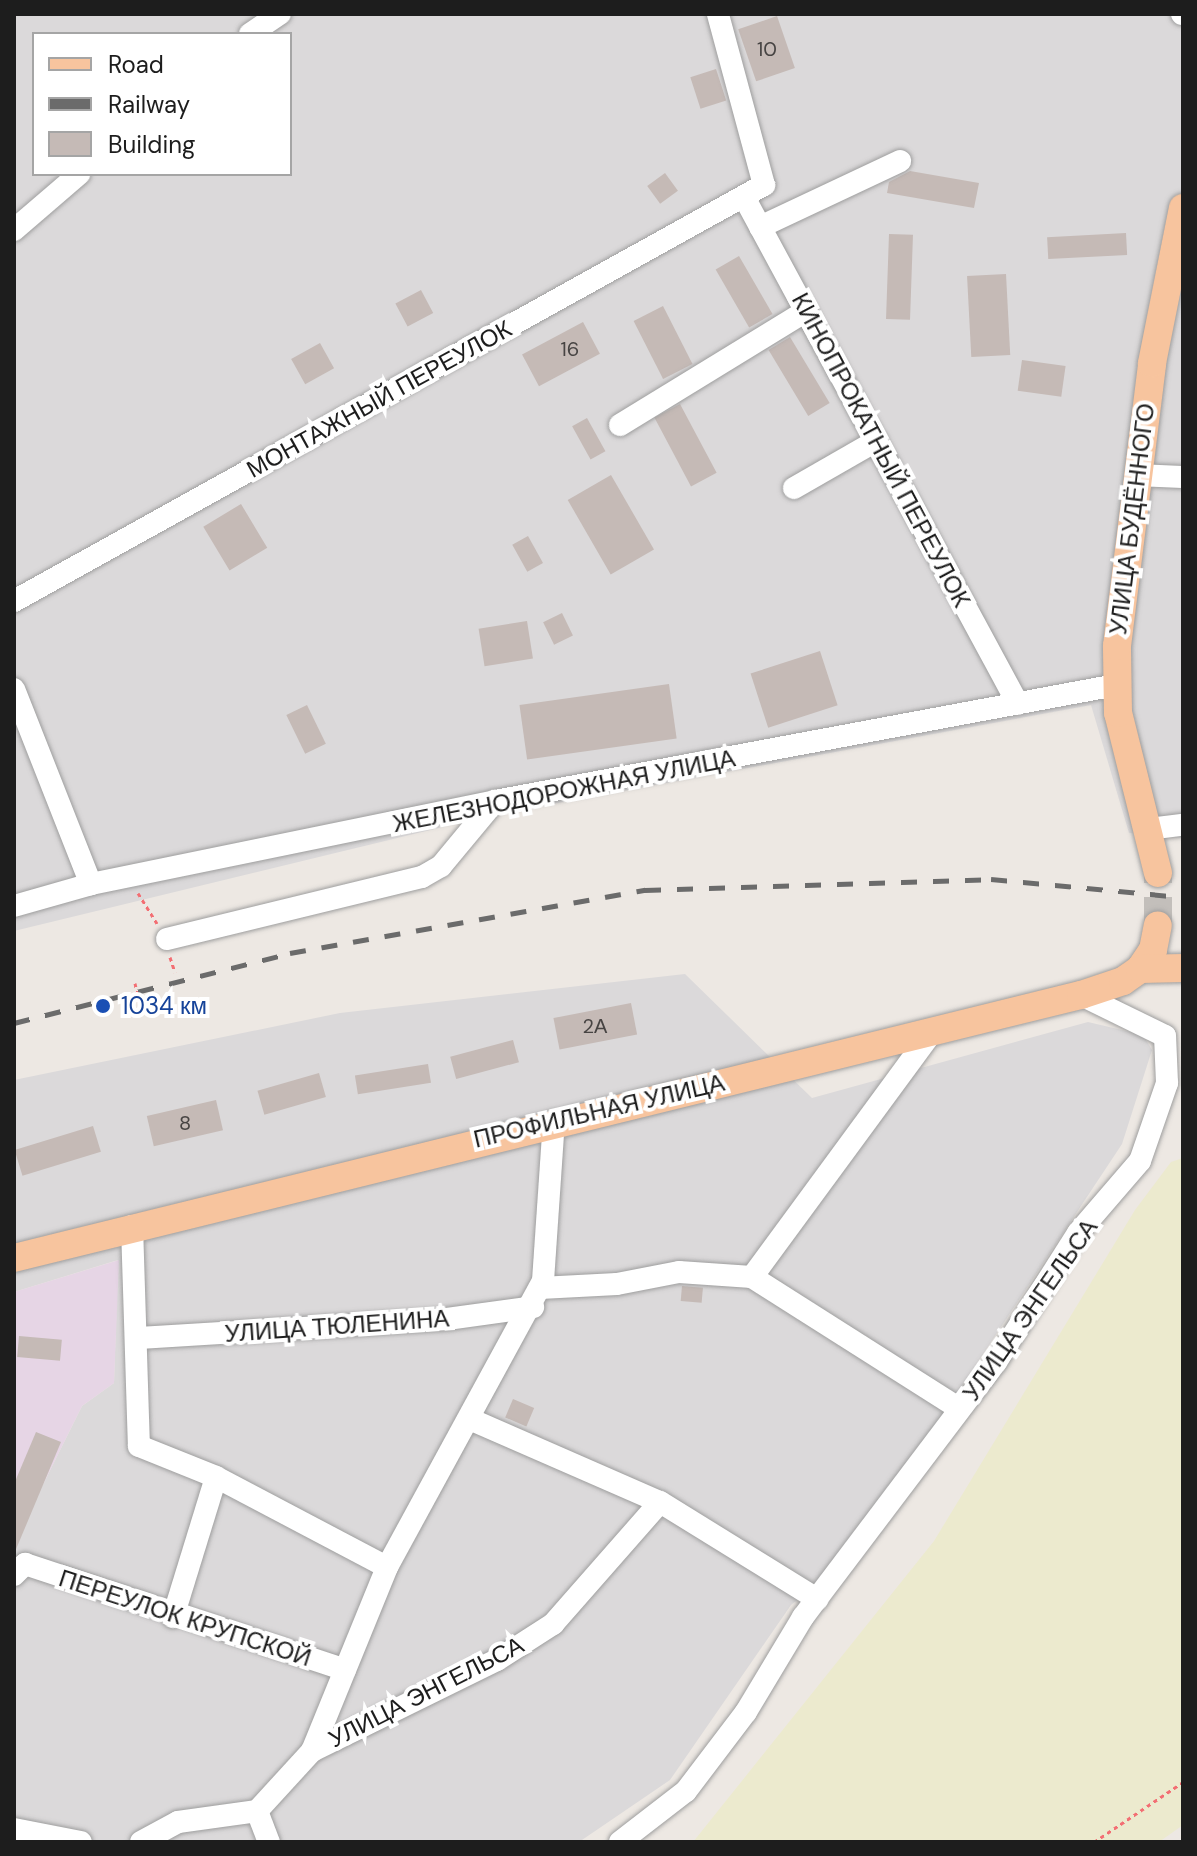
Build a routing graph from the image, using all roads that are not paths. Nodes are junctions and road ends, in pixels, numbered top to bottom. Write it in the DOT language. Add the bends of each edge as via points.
graph roads {
  1 [pos="280,14"];
  2 [pos="718,14"];
  3 [pos="253,32"];
  4 [pos="900,161"];
  5 [pos="77,176"];
  6 [pos="744,197"];
  7 [pos="1183,208"];
  8 [pos="760,227"];
  9 [pos="14,230"];
  10 [pos="806,311"];
  11 [pos="620,425"];
  12 [pos="876,441"];
  13 [pos="1136,475"];
  14 [pos="1183,477"];
  15 [pos="794,488"];
  16 [pos="14,601"];
  17 [pos="1116,685"];
  18 [pos="14,689"];
  19 [pos="1018,704"];
  20 [pos="495,801"];
  21 [pos="1183,825"];
  22 [pos="1148,829"];
  23 [pos="1158,873"];
  24 [pos="91,884"];
  25 [pos="14,906"];
  26 [pos="1158,925"];
  27 [pos="167,939"];
  28 [pos="1183,968"];
  29 [pos="1140,969"];
  30 [pos="1081,995"];
  31 [pos="932,1032"];
  32 [pos="1174,1040"];
  33 [pos="554,1121"];
  34 [pos="132,1226"];
  35 [pos="14,1258"];
  36 [pos="752,1277"];
  37 [pos="537,1298"];
  38 [pos="139,1338"];
  39 [pos="960,1409"];
  40 [pos="472,1420"];
  41 [pos="216,1477"];
  42 [pos="660,1502"];
  43 [pos="387,1567"];
  44 [pos="19,1570"];
  45 [pos="817,1599"];
  46 [pos="173,1617"];
  47 [pos="345,1670"];
  48 [pos="312,1751"];
  49 [pos="257,1811"];
  50 [pos="14,1829"];
  51 [pos="81,1842"];
  52 [pos="141,1842"];
  53 [pos="269,1842"];
  54 [pos="620,1842"];
  1 -- 3 [label="street"];
  2 -- 6 [label="street" via="764,185"];
  4 -- 8 [label="street"];
  5 -- 9 [label="street"];
  6 -- 8 [label="street, КИНОПРОКАТНЫЙ ПЕРЕУЛОК"];
  6 -- 16 [label="street, МОНТАЖНЫЙ ПЕРЕУЛОК"];
  7 -- 13 [label="main road, УЛИЦА БУДЁННОГО"];
  8 -- 10 [label="street, КИНОПРОКАТНЫЙ ПЕРЕУЛОК"];
  10 -- 11 [label="street"];
  10 -- 12 [label="street, КИНОПРОКАТНЫЙ ПЕРЕУЛОК"];
  12 -- 15 [label="street"];
  12 -- 19 [label="street, КИНОПРОКАТНЫЙ ПЕРЕУЛОК"];
  13 -- 14 [label="street"];
  13 -- 17 [label="main road, УЛИЦА БУДЁННОГО"];
  17 -- 19 [label="street, ЖЕЛЕЗНОДОРОЖНАЯ УЛИЦА"];
  17 -- 22 [label="main road, УЛИЦА БУДЁННОГО" via="1123,736"];
  18 -- 24 [label="street"];
  19 -- 20 [label="street, ЖЕЛЕЗНОДОРОЖНАЯ УЛИЦА"];
  20 -- 24 [label="street, ЖЕЛЕЗНОДОРОЖНАЯ УЛИЦА"];
  20 -- 27 [label="street" via="441,866 422,877"];
  21 -- 22 [label="street"];
  22 -- 23 [label="main road, УЛИЦА БУДЁННОГО"];
  24 -- 25 [label="street, ЖЕЛЕЗНОДОРОЖНАЯ УЛИЦА"];
  26 -- 29 [label="main road" via="1153,950"];
  28 -- 29 [label="main road, ПРОФИЛЬНАЯ УЛИЦА"];
  29 -- 30 [label="main road, ПРОФИЛЬНАЯ УЛИЦА" via="1123,981"];
  30 -- 31 [label="main road, ПРОФИЛЬНАЯ УЛИЦА"];
  30 -- 32 [label="street, УЛИЦА ЭНГЕЛЬСА"];
  31 -- 33 [label="main road, ПРОФИЛЬНАЯ УЛИЦА"];
  31 -- 36 [label="street"];
  32 -- 39 [label="street, УЛИЦА ЭНГЕЛЬСА" via="1167,1083 1140,1161 1078,1233"];
  33 -- 34 [label="main road, ПРОФИЛЬНАЯ УЛИЦА"];
  33 -- 37 [label="street" via="548,1247"];
  34 -- 35 [label="main road, ПРОФИЛЬНАЯ УЛИЦА"];
  34 -- 38 [label="street"];
  36 -- 37 [label="street, УЛИЦА ЭНГЕЛЬСА" via="679,1272"];
  36 -- 39 [label="street, УЛИЦА ЭНГЕЛЬСА"];
  37 -- 38 [label="street, УЛИЦА ТЮЛЕНИНА" via="447,1319"];
  37 -- 40 [label="street"];
  38 -- 41 [label="street" via="139,1446"];
  39 -- 45 [label="street, УЛИЦА ЭНГЕЛЬСА"];
  40 -- 42 [label="street"];
  40 -- 43 [label="street, ПЕРЕУЛОК КРУПСКОЙ"];
  41 -- 43 [label="street"];
  41 -- 46 [label="street"];
  42 -- 45 [label="street"];
  42 -- 48 [label="street, УЛИЦА ЭНГЕЛЬСА" via="553,1624 497,1660"];
  43 -- 47 [label="street, ПЕРЕУЛОК КРУПСКОЙ"];
  44 -- 46 [label="street, ПЕРЕУЛОК КРУПСКОЙ"];
  45 -- 54 [label="street, УЛИЦА ЭНГЕЛЬСА" via="746,1712 686,1791"];
  46 -- 47 [label="street, ПЕРЕУЛОК КРУПСКОЙ"];
  47 -- 48 [label="street, ПЕРЕУЛОК КРУПСКОЙ"];
  48 -- 49 [label="street, УЛИЦА ЭНГЕЛЬСА"];
  49 -- 52 [label="street" via="178,1822"];
  49 -- 53 [label="street"];
  50 -- 51 [label="street"];
}
